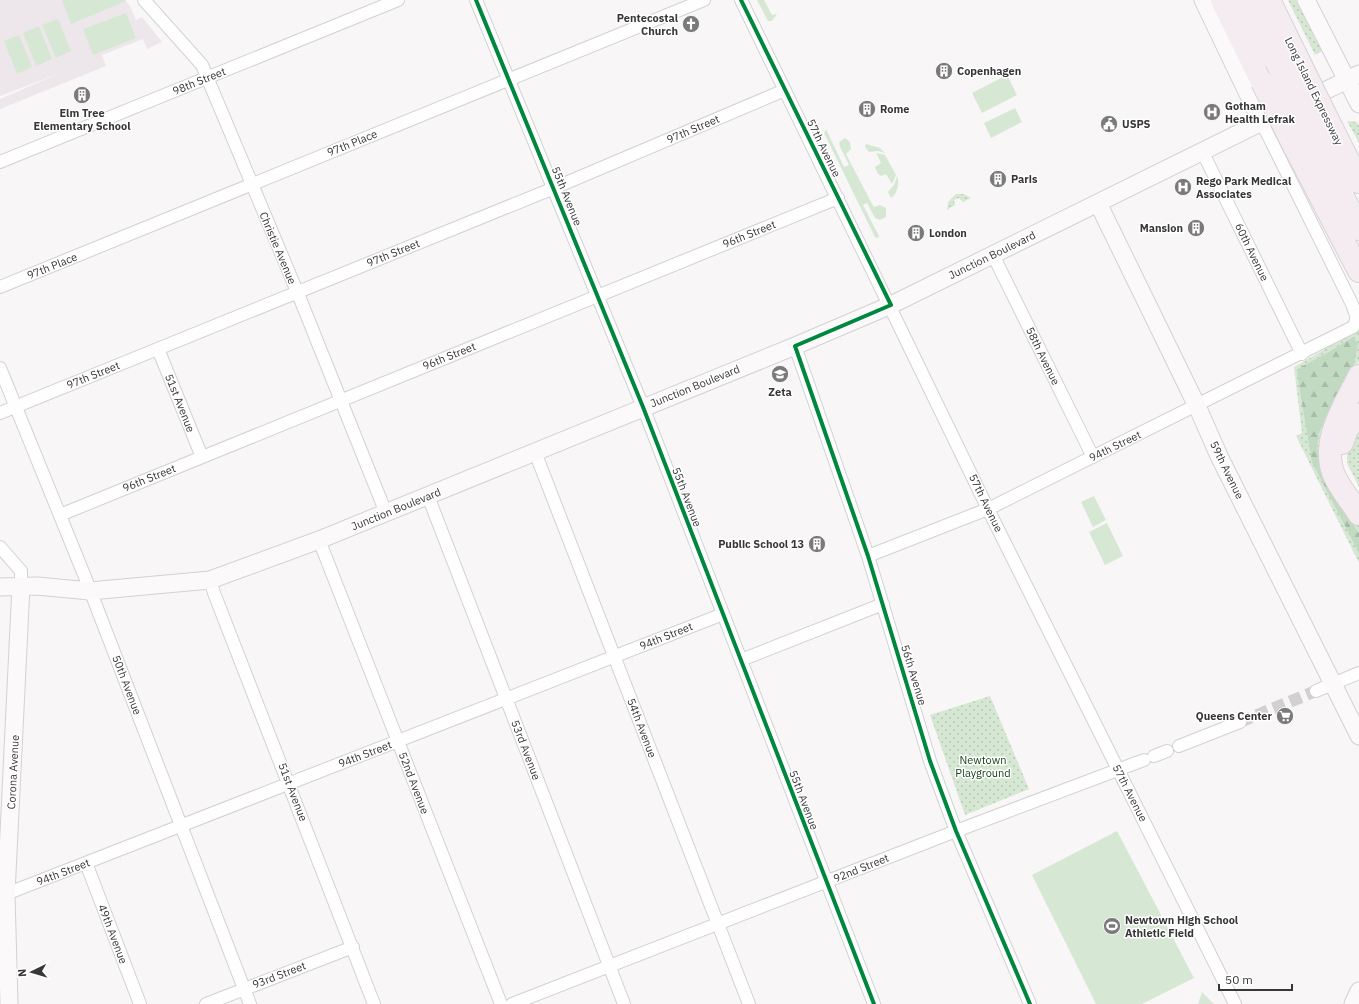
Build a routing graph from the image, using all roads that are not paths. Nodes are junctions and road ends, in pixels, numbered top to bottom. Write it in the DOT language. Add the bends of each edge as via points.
graph roads {
  1 [pos="144,0"];
  2 [pos="398,0"];
  3 [pos="476,0"];
  4 [pos="704,0"];
  5 [pos="741,0"];
  6 [pos="1202,0"];
  7 [pos="1222,0"];
  8 [pos="1246,0"];
  9 [pos="1269,0"];
  10 [pos="1306,0"];
  11 [pos="1285,57"];
  12 [pos="207,77"];
  13 [pos="1353,77"];
  14 [pos="510,79"];
  15 [pos="785,90"];
  16 [pos="1359,104"];
  17 [pos="1261,121"];
  18 [pos="1323,133"];
  19 [pos="1202,151"];
  20 [pos="0,162"];
  21 [pos="1356,174"];
  22 [pos="1311,180"];
  23 [pos="252,184"];
  24 [pos="554,188"];
  25 [pos="838,198"];
  26 [pos="1098,203"];
  27 [pos="1359,229"];
  28 [pos="993,255"];
  29 [pos="1359,271"];
  30 [pos="1359,283"];
  31 [pos="0,288"];
  32 [pos="297,292"];
  33 [pos="598,295"];
  34 [pos="890,305"];
  35 [pos="795,346"];
  36 [pos="158,349"];
  37 [pos="1302,354"];
  38 [pos="0,368"];
  39 [pos="1359,376"];
  40 [pos="341,400"];
  41 [pos="1197,406"];
  42 [pos="16,407"];
  43 [pos="643,408"];
  44 [pos="0,413"];
  45 [pos="1359,415"];
  46 [pos="535,452"];
  47 [pos="202,457"];
  48 [pos="1093,457"];
  49 [pos="1359,491"];
  50 [pos="428,496"];
  51 [pos="988,509"];
  52 [pos="386,513"];
  53 [pos="1359,514"];
  54 [pos="60,515"];
  55 [pos="318,540"];
  56 [pos="0,547"];
  57 [pos="868,556"];
  58 [pos="210,580"];
  59 [pos="0,586"];
  60 [pos="21,586"];
  61 [pos="90,591"];
  62 [pos="883,604"];
  63 [pos="723,614"];
  64 [pos="615,656"];
  65 [pos="741,660"];
  66 [pos="1359,673"];
  67 [pos="1334,683"];
  68 [pos="1316,691"];
  69 [pos="506,698"];
  70 [pos="1240,722"];
  71 [pos="1359,736"];
  72 [pos="398,741"];
  73 [pos="1179,746"];
  74 [pos="1167,751"];
  75 [pos="1118,771"];
  76 [pos="289,783"];
  77 [pos="182,826"];
  78 [pos="956,831"];
  79 [pos="86,863"];
  80 [pos="826,882"];
  81 [pos="6,894"];
  82 [pos="718,924"];
  83 [pos="4,944"];
  84 [pos="353,947"];
  85 [pos="609,967"];
  86 [pos="244,989"];
  87 [pos="1359,991"];
  88 [pos="10,1004"];
  89 [pos="140,1004"];
  90 [pos="206,1004"];
  91 [pos="250,1004"];
  92 [pos="374,1004"];
  93 [pos="501,1004"];
  94 [pos="512,1004"];
  95 [pos="624,1004"];
  96 [pos="750,1004"];
  97 [pos="874,1004"];
  98 [pos="1030,1004"];
  99 [pos="1235,1004"];
  100 [pos="1353,1004"];
  1 -- 12 [label="street, Christie Avenue" via="202,65"];
  2 -- 12 [label="street, 98th Street"];
  3 -- 14 [label="street, 55th Avenue"];
  4 -- 14 [label="street, 97th Place"];
  5 -- 15 [label="street, 57th Avenue"];
  6 -- 17 [label="main road"];
  7 -- 22 [label="highway, bridge"];
  8 -- 11 [label="highway, Long Island Expressway"];
  9 -- 11 [label="highway, Long Island Expressway"];
  10 -- 13 [label="main road"];
  11 -- 18 [label="highway, Long Island Expressway, bridge"];
  12 -- 20 [label="street, 98th Street"];
  12 -- 23 [label="street, Christie Avenue"];
  13 -- 16 [label="main road"];
  13 -- 17 [label="main road, Junction Boulevard"];
  14 -- 23 [label="street, 97th Place"];
  14 -- 24 [label="street, 55th Avenue"];
  15 -- 24 [label="street, 97th Street"];
  15 -- 25 [label="street, 57th Avenue"];
  17 -- 19 [label="main road, Junction Boulevard"];
  17 -- 37 [label="street, 94th Street" via="1356,316 1356,323 1350,329"];
  18 -- 21 [label="highway, Long Island Expressway"];
  18 -- 27 [label="highway, Long Island Expressway"];
  19 -- 26 [label="main road, Junction Boulevard"];
  19 -- 37 [label="street, 60th Avenue"];
  22 -- 29 [label="highway"];
  22 -- 30 [label="highway"];
  23 -- 31 [label="street, 97th Place"];
  23 -- 32 [label="street, Christie Avenue"];
  24 -- 32 [label="street, 97th Street"];
  24 -- 33 [label="street, 55th Avenue"];
  25 -- 33 [label="street, 96th Street"];
  25 -- 34 [label="street, 57th Avenue"];
  26 -- 28 [label="main road, Junction Boulevard"];
  26 -- 41 [label="main road, 59th Avenue"];
  28 -- 34 [label="main road, Junction Boulevard"];
  28 -- 48 [label="street, 58th Avenue"];
  32 -- 36 [label="street, 97th Street"];
  32 -- 40 [label="street, Christie Avenue"];
  33 -- 40 [label="street, 96th Street"];
  33 -- 43 [label="street, 55th Avenue"];
  34 -- 35 [label="main road, Junction Boulevard"];
  34 -- 51 [label="street, 57th Avenue"];
  35 -- 43 [label="main road, Junction Boulevard"];
  35 -- 57 [label="street, 56th Avenue"];
  36 -- 42 [label="street, 97th Street"];
  36 -- 47 [label="street, 51st Avenue"];
  37 -- 41 [label="street, 94th Street"];
  38 -- 42 [label="street, 50th Avenue"];
  39 -- 53 [label="highway" via="1335,427 1330,457 1334,474"];
  40 -- 47 [label="street, 96th Street"];
  40 -- 52 [label="street, Christie Avenue"];
  41 -- 48 [label="street, 94th Street"];
  41 -- 67 [label="main road, 59th Avenue" via="1219,456"];
  42 -- 44 [label="street, 97th Street"];
  42 -- 54 [label="street, 50th Avenue"];
  43 -- 46 [label="main road, Junction Boulevard"];
  43 -- 63 [label="street, 55th Avenue"];
  45 -- 49 [label="highway" via="1347,429 1341,454 1345,469"];
  46 -- 50 [label="main road, Junction Boulevard"];
  46 -- 64 [label="street, 54th Avenue"];
  47 -- 54 [label="street, 96th Street"];
  48 -- 51 [label="street, 94th Street"];
  50 -- 52 [label="main road, Junction Boulevard"];
  50 -- 69 [label="street, 53rd Avenue"];
  51 -- 57 [label="street, 94th Street"];
  51 -- 75 [label="street, 57th Avenue"];
  52 -- 55 [label="main road, Junction Boulevard"];
  54 -- 61 [label="street, 50th Avenue"];
  55 -- 58 [label="main road, Junction Boulevard"];
  55 -- 72 [label="street, 52nd Avenue"];
  56 -- 60 [label="street, Corona Avenue" via="21,571"];
  57 -- 62 [label="street, 56th Avenue"];
  58 -- 61 [label="main road, Junction Boulevard"];
  58 -- 76 [label="street, 51st Avenue"];
  59 -- 60 [label="main road, Junction Boulevard"];
  60 -- 61 [label="main road, Junction Boulevard"];
  60 -- 81 [label="main road, Corona Avenue"];
  61 -- 77 [label="street, 50th Avenue"];
  62 -- 65 [label="street"];
  62 -- 78 [label="street, 56th Avenue" via="930,761"];
  63 -- 64 [label="street, 94th Street"];
  63 -- 65 [label="street, 55th Avenue"];
  64 -- 69 [label="street, 94th Street"];
  64 -- 82 [label="street, 54th Avenue"];
  65 -- 80 [label="street, 55th Avenue"];
  66 -- 67 [label="street"];
  67 -- 68 [label="street"];
  67 -- 71 [label="main road, 59th Avenue"];
  69 -- 72 [label="street, 94th Street"];
  69 -- 85 [label="street, 53rd Avenue"];
  70 -- 73 [label="street"];
  72 -- 76 [label="street, 94th Street"];
  72 -- 93 [label="street, 52nd Avenue"];
  74 -- 75 [label="street, 92nd Street"];
  75 -- 78 [label="street, 92nd Street"];
  75 -- 99 [label="street, 57th Avenue"];
  76 -- 77 [label="street, 94th Street"];
  76 -- 84 [label="street, 51st Avenue"];
  77 -- 79 [label="street, 94th Street"];
  77 -- 86 [label="street, 50th Avenue"];
  78 -- 80 [label="street, 92nd Street"];
  78 -- 98 [label="street, 56th Avenue"];
  79 -- 81 [label="street, 94th Street"];
  79 -- 89 [label="street, 49th Avenue"];
  80 -- 82 [label="street, 92nd Street"];
  80 -- 97 [label="street, 55th Avenue"];
  81 -- 83 [label="main road, Corona Avenue"];
  82 -- 85 [label="street, 92nd Street"];
  82 -- 96 [label="street, 54th Avenue"];
  83 -- 88 [label="main road, Corona Avenue"];
  84 -- 86 [label="street, 93rd Street"];
  84 -- 92 [label="street, 51st Avenue"];
  85 -- 94 [label="street, 92nd Street"];
  85 -- 95 [label="street, 53rd Avenue"];
  86 -- 90 [label="street, 93rd Street"];
  86 -- 91 [label="street, 50th Avenue"];
  87 -- 100 [label="main road"];
}
